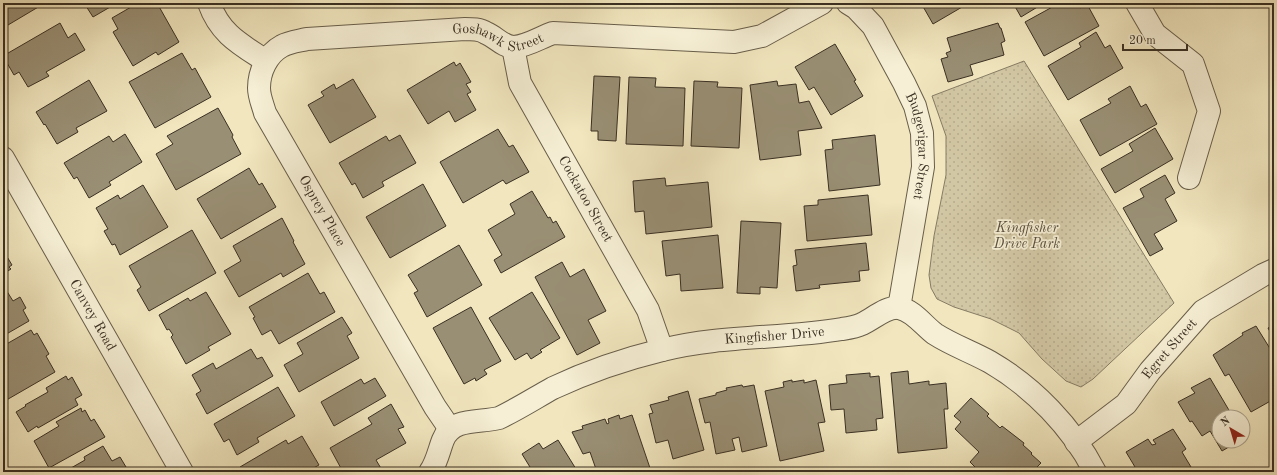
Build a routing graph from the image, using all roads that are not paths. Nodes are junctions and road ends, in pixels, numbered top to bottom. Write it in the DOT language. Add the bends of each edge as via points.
graph roads {
  1 [pos="209,3"];
  2 [pos="822,3"];
  3 [pos="848,3"];
  4 [pos="1137,3"];
  5 [pos="513,47"];
  6 [pos="266,61"];
  7 [pos="3,158"];
  8 [pos="1189,178"];
  9 [pos="1274,270"];
  10 [pos="898,308"];
  11 [pos="662,350"];
  12 [pos="450,429"];
  13 [pos="1076,442"];
  14 [pos="182,472"];
  15 [pos="430,472"];
  16 [pos="1095,472"];
  1 -- 6 [label="street" via="214,17 230,37"];
  2 -- 5 [label="street, Goshawk Street" via="762,36 734,42 553,33"];
  3 -- 10 [label="street, Budgerigar Street" via="873,26 915,106 922,133 923,167"];
  4 -- 8 [label="street" via="1155,34 1193,64 1208,111"];
  5 -- 6 [label="street, Goshawk Street" via="503,44 487,33 465,29 307,39 282,46"];
  5 -- 11 [label="street, Cockatoo Street" via="520,83 648,310"];
  6 -- 12 [label="street, Osprey Place" via="260,74 259,89 266,113"];
  7 -- 14 [label="street, Canvey Road"];
  9 -- 13 [label="street, Egret Street" via="1203,311 1150,371 1126,404"];
  10 -- 11 [label="street, Kingfisher Drive" via="846,329 710,342"];
  10 -- 13 [label="street" via="912,314 936,334 1013,377 1049,409"];
  11 -- 12 [label="street, Kingfisher Drive" via="572,380 499,418 462,423"];
  12 -- 15 [label="street" via="444,436"];
  13 -- 16 [label="street"];
}
